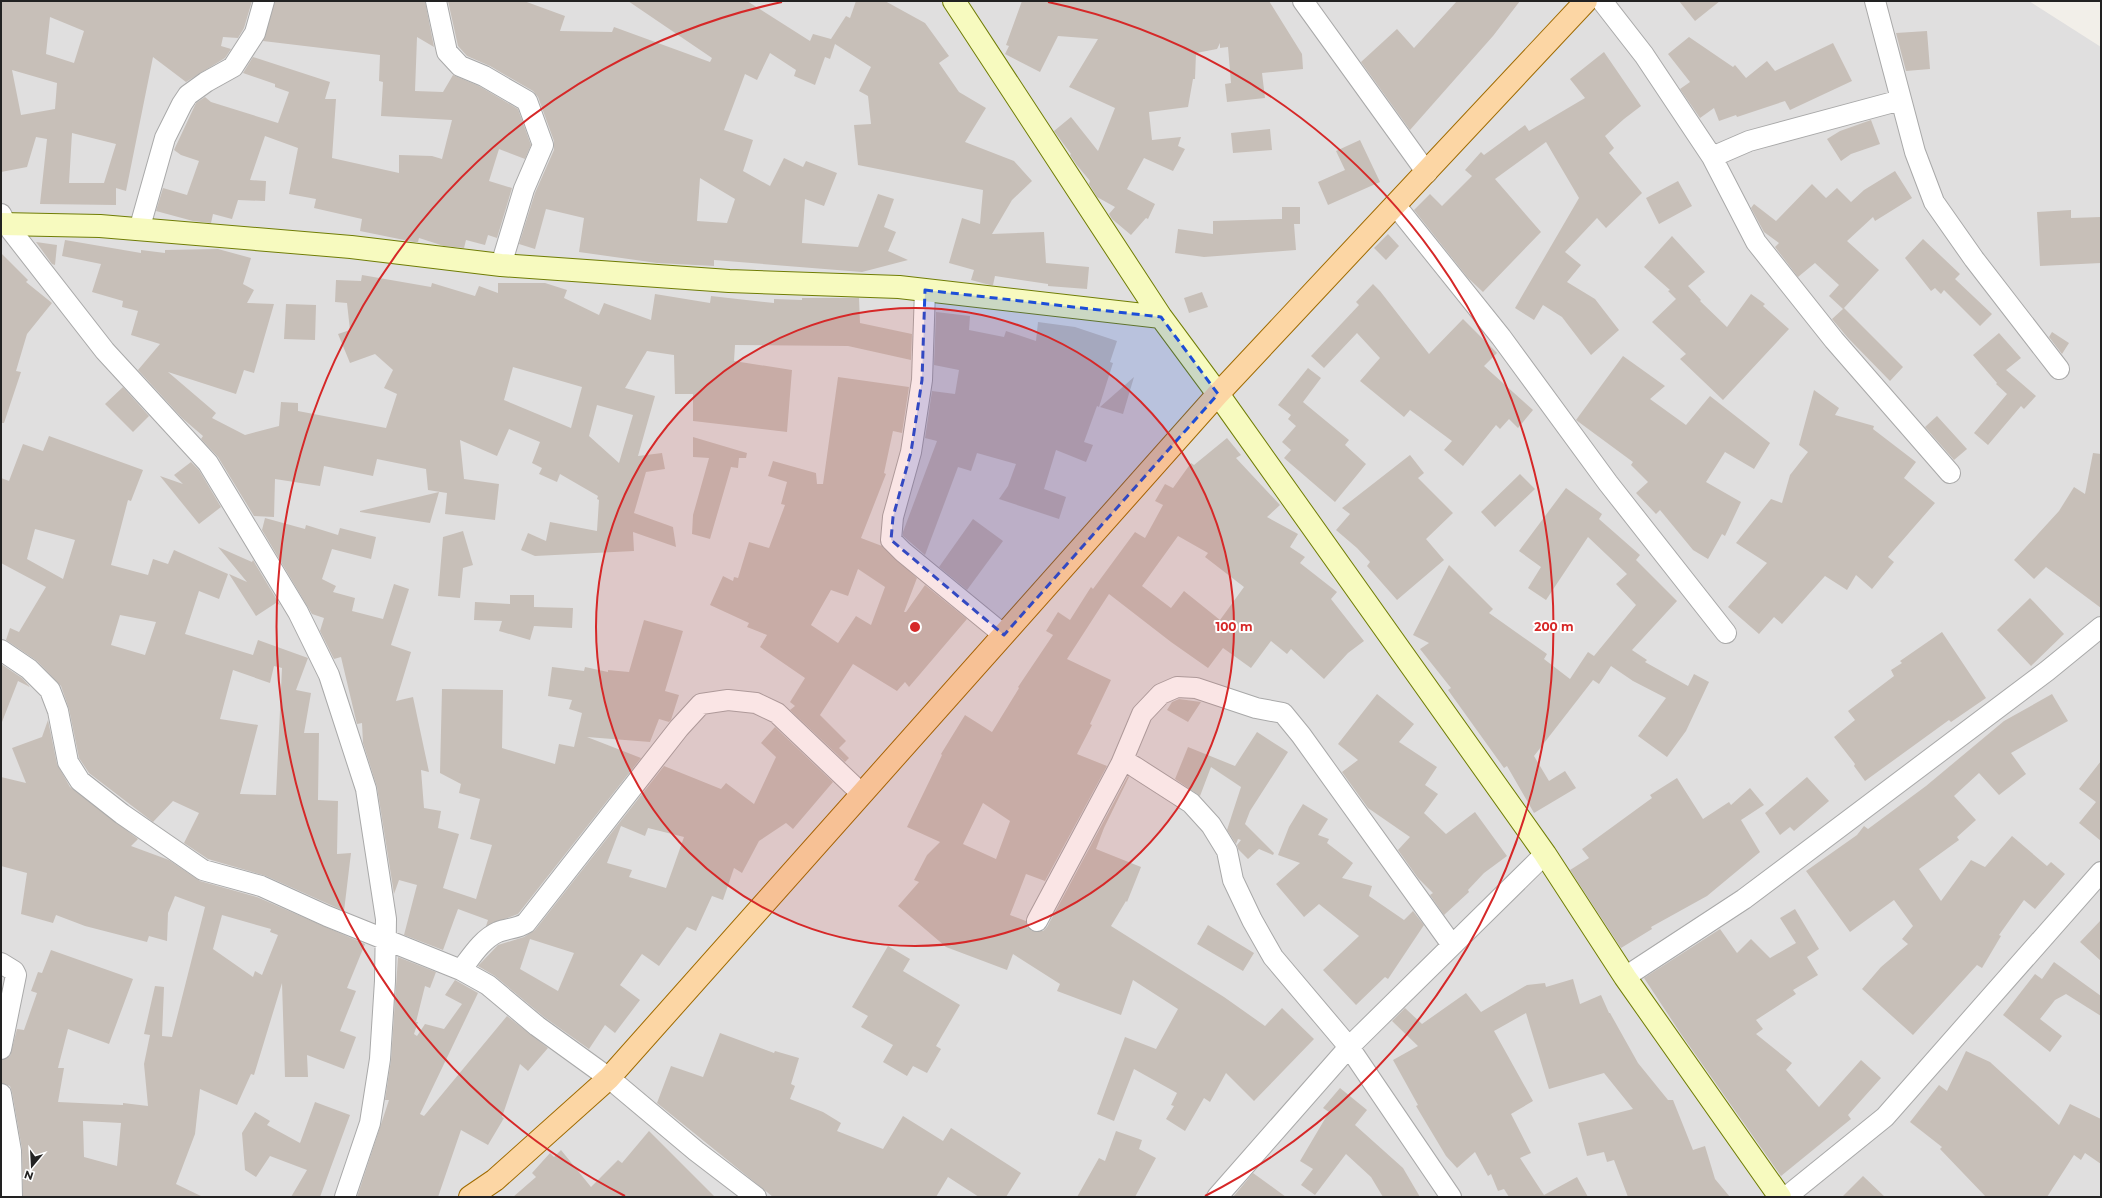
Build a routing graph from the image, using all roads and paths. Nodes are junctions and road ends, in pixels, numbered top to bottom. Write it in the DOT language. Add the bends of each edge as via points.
graph roads {
  1 [pos="264,1"];
  2 [pos="436,1"];
  3 [pos="954,1"];
  4 [pos="1303,1"];
  5 [pos="1586,1"];
  6 [pos="1602,1"];
  7 [pos="1875,1"];
  8 [pos="1901,100"];
  9 [pos="1712,157"];
  10 [pos="1427,173"];
  11 [pos="1396,206"];
  12 [pos="3,220"];
  13 [pos="140,230"];
  14 [pos="501,265"];
  15 [pos="925,290"];
  16 [pos="1161,317"];
  17 [pos="2059,369"];
  18 [pos="1218,394"];
  19 [pos="1950,473"];
  20 [pos="2101,627"];
  21 [pos="1726,632"];
  22 [pos="1004,635"];
  23 [pos="1,650"];
  24 [pos="1121,764"];
  25 [pos="862,794"];
  26 [pos="1545,854"];
  27 [pos="2101,872"];
  28 [pos="1037,921"];
  29 [pos="386,940"];
  30 [pos="1452,945"];
  31 [pos="1,963"];
  32 [pos="461,970"];
  33 [pos="1625,977"];
  34 [pos="1349,1047"];
  35 [pos="1,1049"];
  36 [pos="610,1078"];
  37 [pos="1,1094"];
  38 [pos="12,1197"];
  39 [pos="345,1197"];
  40 [pos="470,1197"];
  41 [pos="756,1197"];
  42 [pos="1217,1197"];
  43 [pos="1451,1197"];
  44 [pos="1780,1197"];
  45 [pos="1786,1197"];
  1 -- 13 [label="street" via="255,33 233,67 200,86 188,95 182,104 165,138"];
  2 -- 14 [label="street" via="447,52 460,66 527,100 543,145 524,189"];
  3 -- 16 [label="main road"];
  4 -- 10 [label="street"];
  5 -- 10 [label="main road"];
  6 -- 9 [label="street" via="1644,55"];
  7 -- 8 [label="street"];
  8 -- 9 [label="street" via="1749,141"];
  8 -- 17 [label="street" via="1915,152 1934,202 1974,259"];
  9 -- 19 [label="street" via="1756,242 1834,340"];
  10 -- 11 [label="main road"];
  11 -- 18 [label="main road"];
  11 -- 21 [label="street" via="1501,338 1608,483"];
  12 -- 13 [label="main road"];
  12 -- 29 [label="street" via="105,351 208,463 298,612 329,675 366,789 385,911"];
  13 -- 14 [label="main road" via="351,247"];
  14 -- 15 [label="main road" via="729,281"];
  15 -- 16 [label="main road"];
  15 -- 22 [label="street" via="922,380 911,452 893,517 892,540 903,552"];
  16 -- 18 [label="main road"];
  18 -- 22 [label="main road"];
  18 -- 26 [label="main road"];
  20 -- 33 [label="street" via="2047,671 1744,899"];
  22 -- 25 [label="main road"];
  23 -- 29 [label="street" via="29,669 50,690 58,711 68,762 80,781 122,814 203,870 261,886"];
  24 -- 28 [label="street"];
  24 -- 30 [label="street" via="1142,714 1161,694 1177,687 1196,688 1256,708 1283,713"];
  24 -- 34 [label="street" via="1130,764 1191,803 1211,825 1227,851 1233,880 1273,957"];
  25 -- 32 [label="street" via="777,713 756,702 728,700 701,704 679,728 526,923 517,929 497,933 487,939"];
  25 -- 36 [label="main road"];
  26 -- 30 [label="street"];
  26 -- 33 [label="main road"];
  27 -- 45 [label="street" via="1885,1116"];
  29 -- 32 [label="street"];
  29 -- 39 [label="street" via="380,1059 370,1123"];
  30 -- 34 [label="street"];
  31 -- 35 [label="street" via="16,975"];
  32 -- 36 [label="street" via="488,985 537,1026"];
  33 -- 44 [label="main road"];
  34 -- 42 [label="street"];
  34 -- 43 [label="street"];
  36 -- 40 [label="main road" via="495,1180"];
  36 -- 41 [label="street" via="696,1151"];
  37 -- 38 [label="street" via="11,1151"];
}
